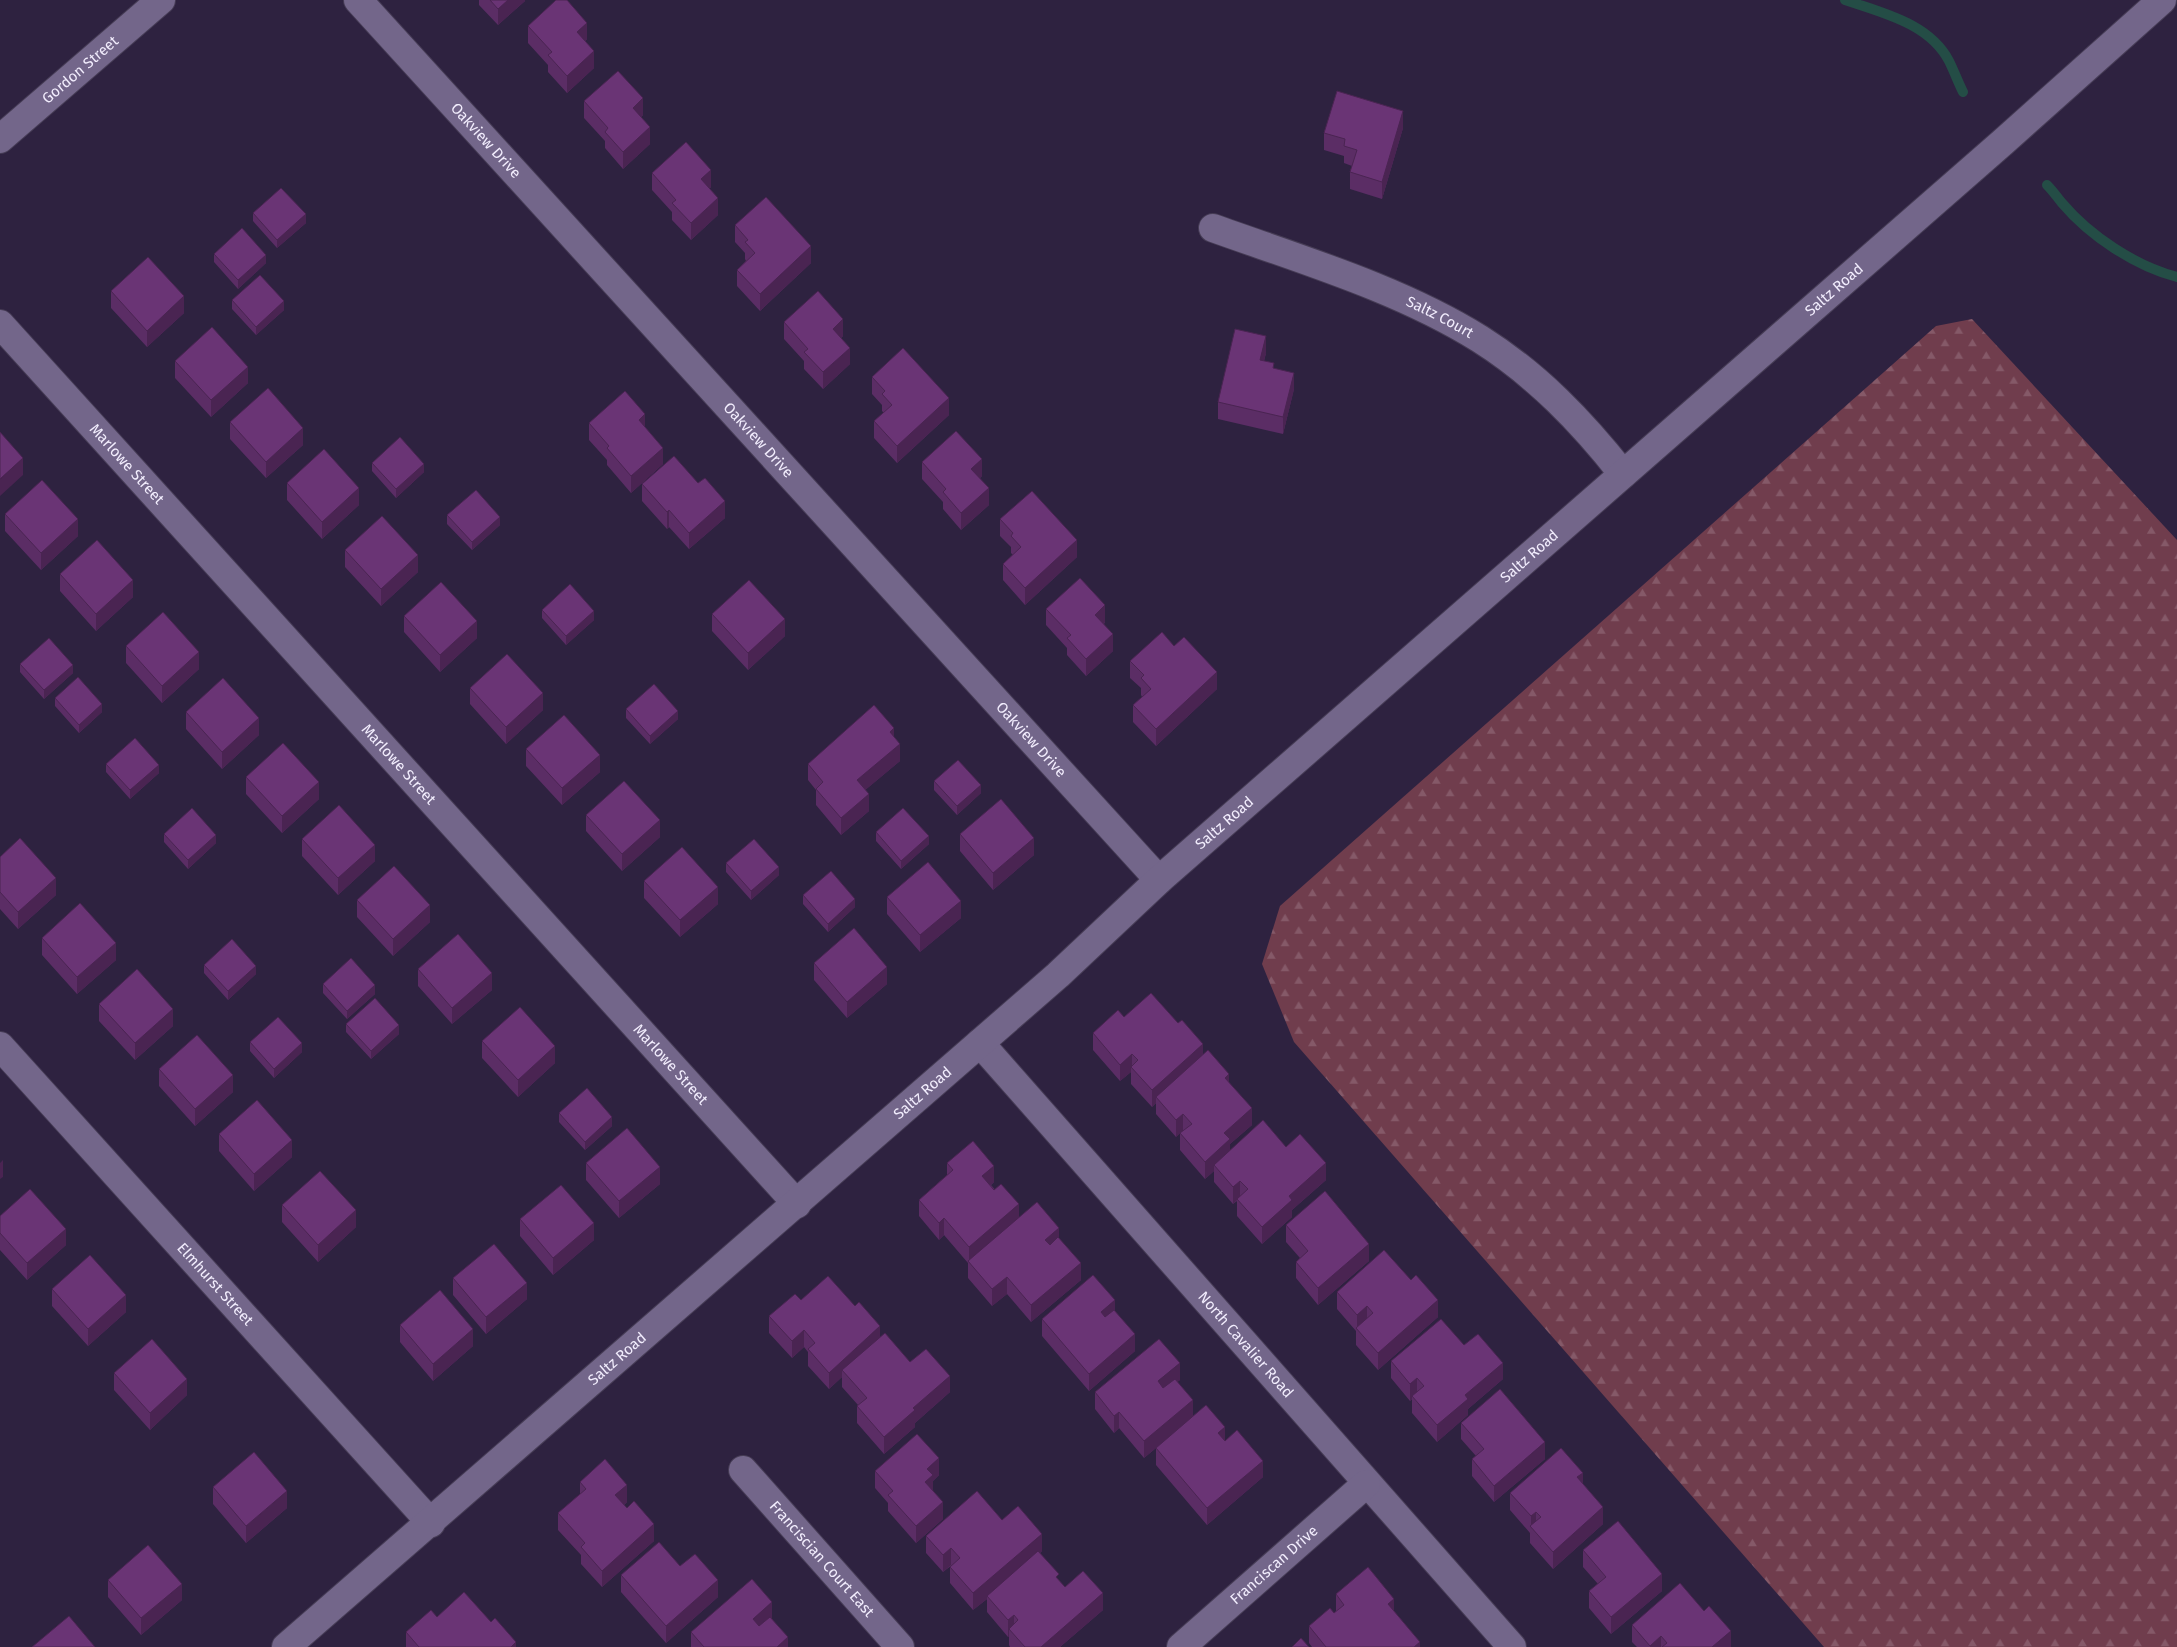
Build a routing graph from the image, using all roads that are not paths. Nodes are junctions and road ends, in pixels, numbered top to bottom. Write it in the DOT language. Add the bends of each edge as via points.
graph roads {
  1 [pos="161,0"];
  2 [pos="358,0"];
  3 [pos="2162,0"];
  4 [pos="0,139"];
  5 [pos="1213,228"];
  6 [pos="0,324"];
  7 [pos="1623,474"];
  8 [pos="1159,880"];
  9 [pos="980,1043"];
  10 [pos="0,1046"];
  11 [pos="797,1204"];
  12 [pos="743,1470"];
  13 [pos="1366,1484"];
  14 [pos="431,1523"];
  15 [pos="286,1647"];
  16 [pos="900,1647"];
  17 [pos="1181,1647"];
  18 [pos="1512,1647"];
  1 -- 4 [label="street, Gordon Street"];
  2 -- 8 [label="street, Oakview Drive"];
  3 -- 7 [label="street, Saltz Road"];
  5 -- 7 [label="street, Saltz Court" via="1394,296 1480,339 1557,399"];
  6 -- 11 [label="street, Marlowe Street"];
  7 -- 8 [label="street, Saltz Road"];
  8 -- 9 [label="street, Saltz Road"];
  9 -- 11 [label="street, Saltz Road"];
  9 -- 13 [label="street, North Cavalier Road"];
  10 -- 14 [label="street, Elmhurst Street"];
  11 -- 14 [label="street, Saltz Road"];
  12 -- 16 [label="street, Franciscian Court East"];
  13 -- 17 [label="street, Franciscan Drive"];
  13 -- 18 [label="street, North Cavalier Road"];
  14 -- 15 [label="street, Saltz Road"];
}
